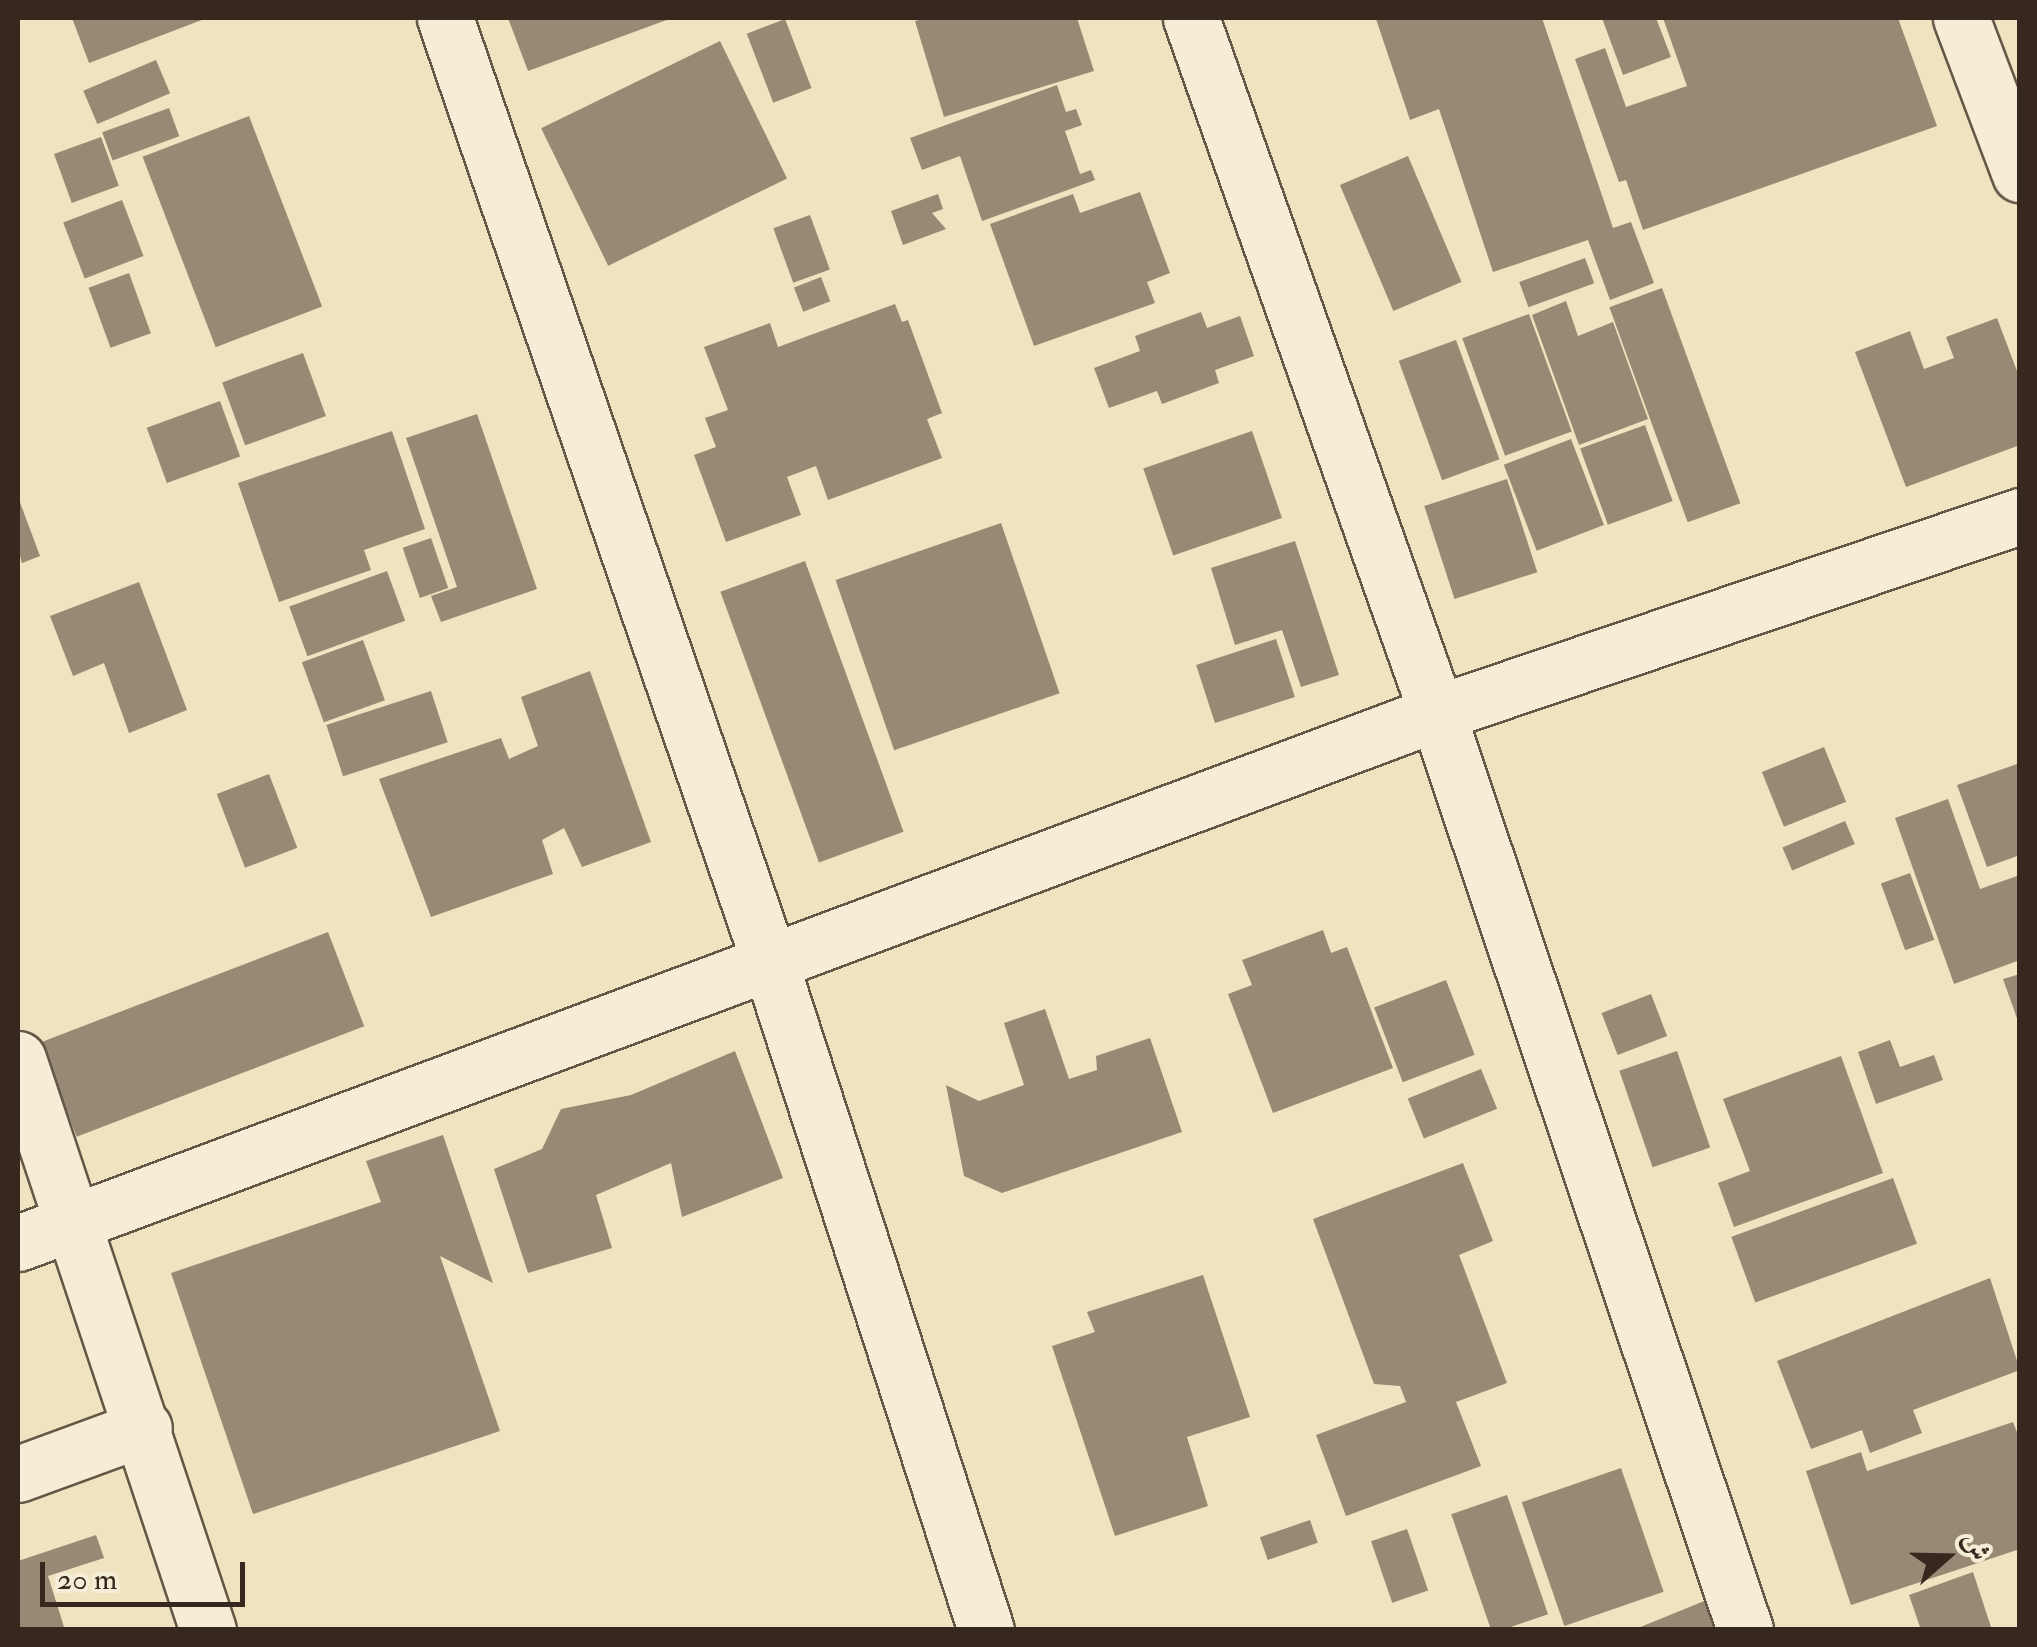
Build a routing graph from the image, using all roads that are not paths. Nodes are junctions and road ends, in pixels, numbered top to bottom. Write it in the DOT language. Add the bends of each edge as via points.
graph roads {
  1 [pos="446,18"];
  2 [pos="1191,18"];
  3 [pos="1962,18"];
  4 [pos="2020,174"];
  5 [pos="2020,516"];
  6 [pos="1437,713"];
  7 [pos="771,966"];
  8 [pos="18,1059"];
  9 [pos="77,1222"];
  10 [pos="18,1242"];
  11 [pos="144,1428"];
  12 [pos="18,1474"];
  13 [pos="208,1630"];
  14 [pos="986,1630"];
  15 [pos="1745,1630"];
  1 -- 7 [label="street"];
  2 -- 6 [label="street"];
  3 -- 4 [label="street"];
  5 -- 6 [label="street"];
  6 -- 7 [label="street"];
  6 -- 15 [label="street"];
  7 -- 9 [label="street"];
  7 -- 14 [label="street"];
  8 -- 9 [label="street"];
  9 -- 10 [label="street"];
  9 -- 11 [label="street"];
  11 -- 12 [label="street"];
  11 -- 13 [label="street"];
}
